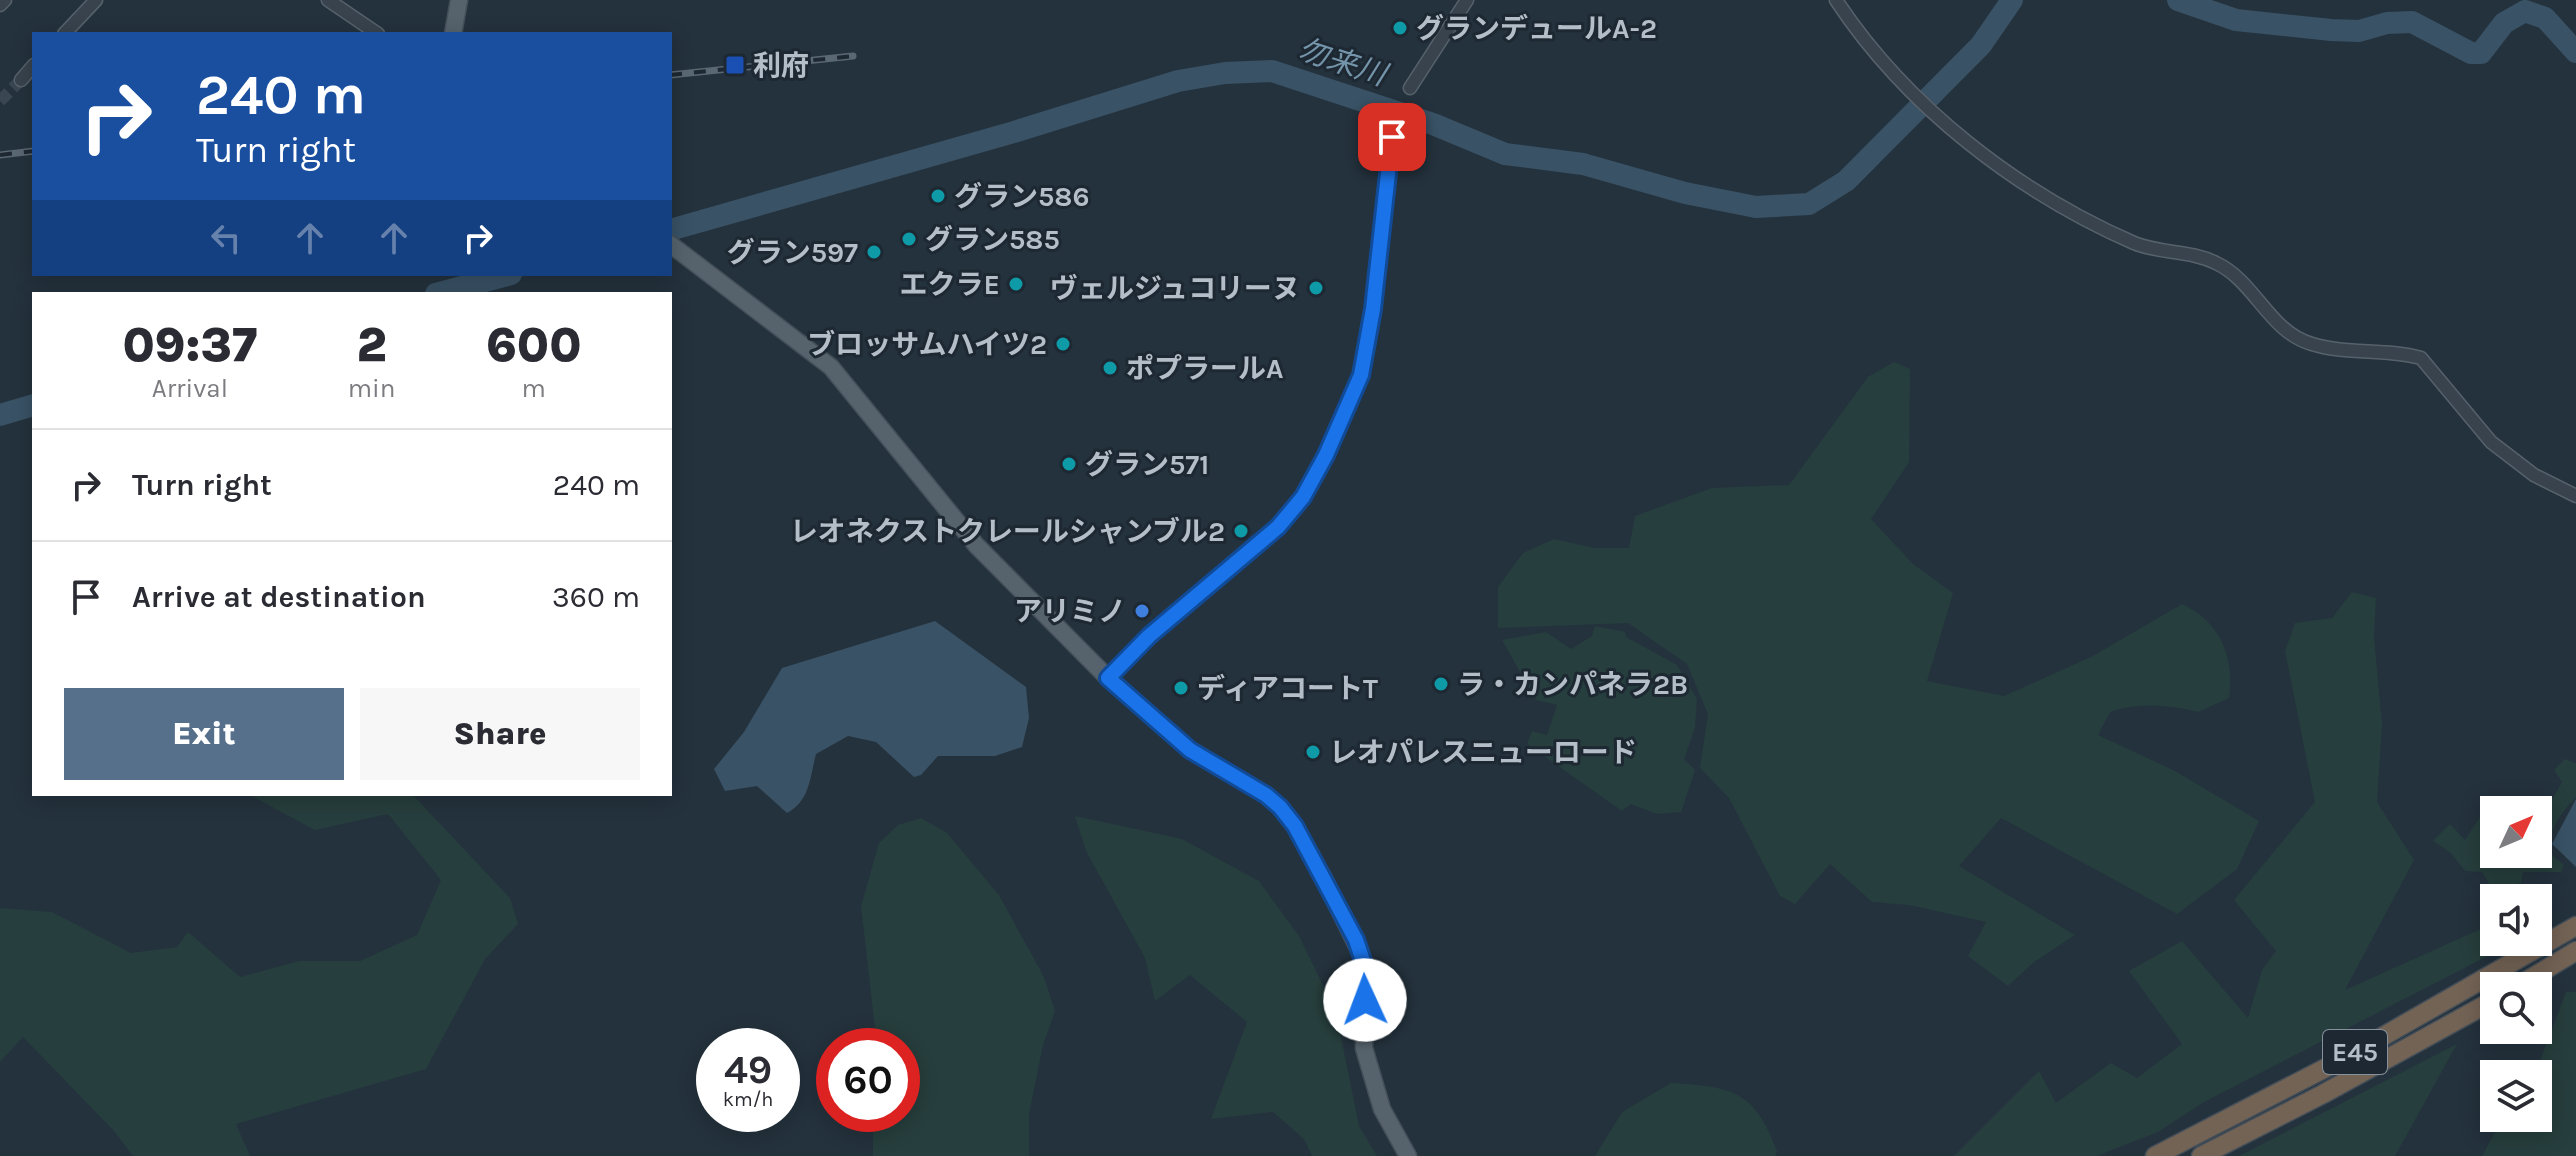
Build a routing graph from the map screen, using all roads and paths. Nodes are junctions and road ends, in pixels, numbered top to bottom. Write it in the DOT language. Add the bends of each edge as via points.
graph roads {
  1 [pos="5,0"];
  2 [pos="96,0"];
  3 [pos="328,0"];
  4 [pos="459,0"];
  5 [pos="1467,0"];
  6 [pos="1836,0"];
  7 [pos="0,5"];
  8 [pos="66,32"];
  9 [pos="375,32"];
  10 [pos="453,32"];
  11 [pos="32,67"];
  12 [pos="21,80"];
  13 [pos="1410,88"];
  14 [pos="1392,137"];
  15 [pos="672,246"];
  16 [pos="2576,496"];
  17 [pos="1108,678"];
  18 [pos="2576,926"];
  19 [pos="2570,955"];
  20 [pos="2541,972"];
  21 [pos="2480,1008"];
  22 [pos="1408,1156"];
  23 [pos="2155,1156"];
  24 [pos="2201,1156"];
  1 -- 7 [label="street"];
  2 -- 8 [label="street"];
  3 -- 9 [label="street"];
  4 -- 10 [label="main road"];
  5 -- 13 [label="street"];
  6 -- 16 [label="street" via="1876,57 1897,77 1985,155 2042,195 2139,245 2217,263 2283,329 2311,344 2421,358 2508,458"];
  11 -- 12 [label="street"];
  14 -- 17 [label="street" via="1361,375 1326,455 1303,497 1278,527 1149,636"];
  15 -- 17 [label="main road" via="839,374 976,545"];
  17 -- 22 [label="main road" via="1190,750 1266,795 1295,826 1361,954 1367,1059 1382,1109"];
  18 -- 23 [label="highway, E45" via="2347,1057"];
  19 -- 20 [label="highway"];
  21 -- 24 [label="highway, E45"];
}
